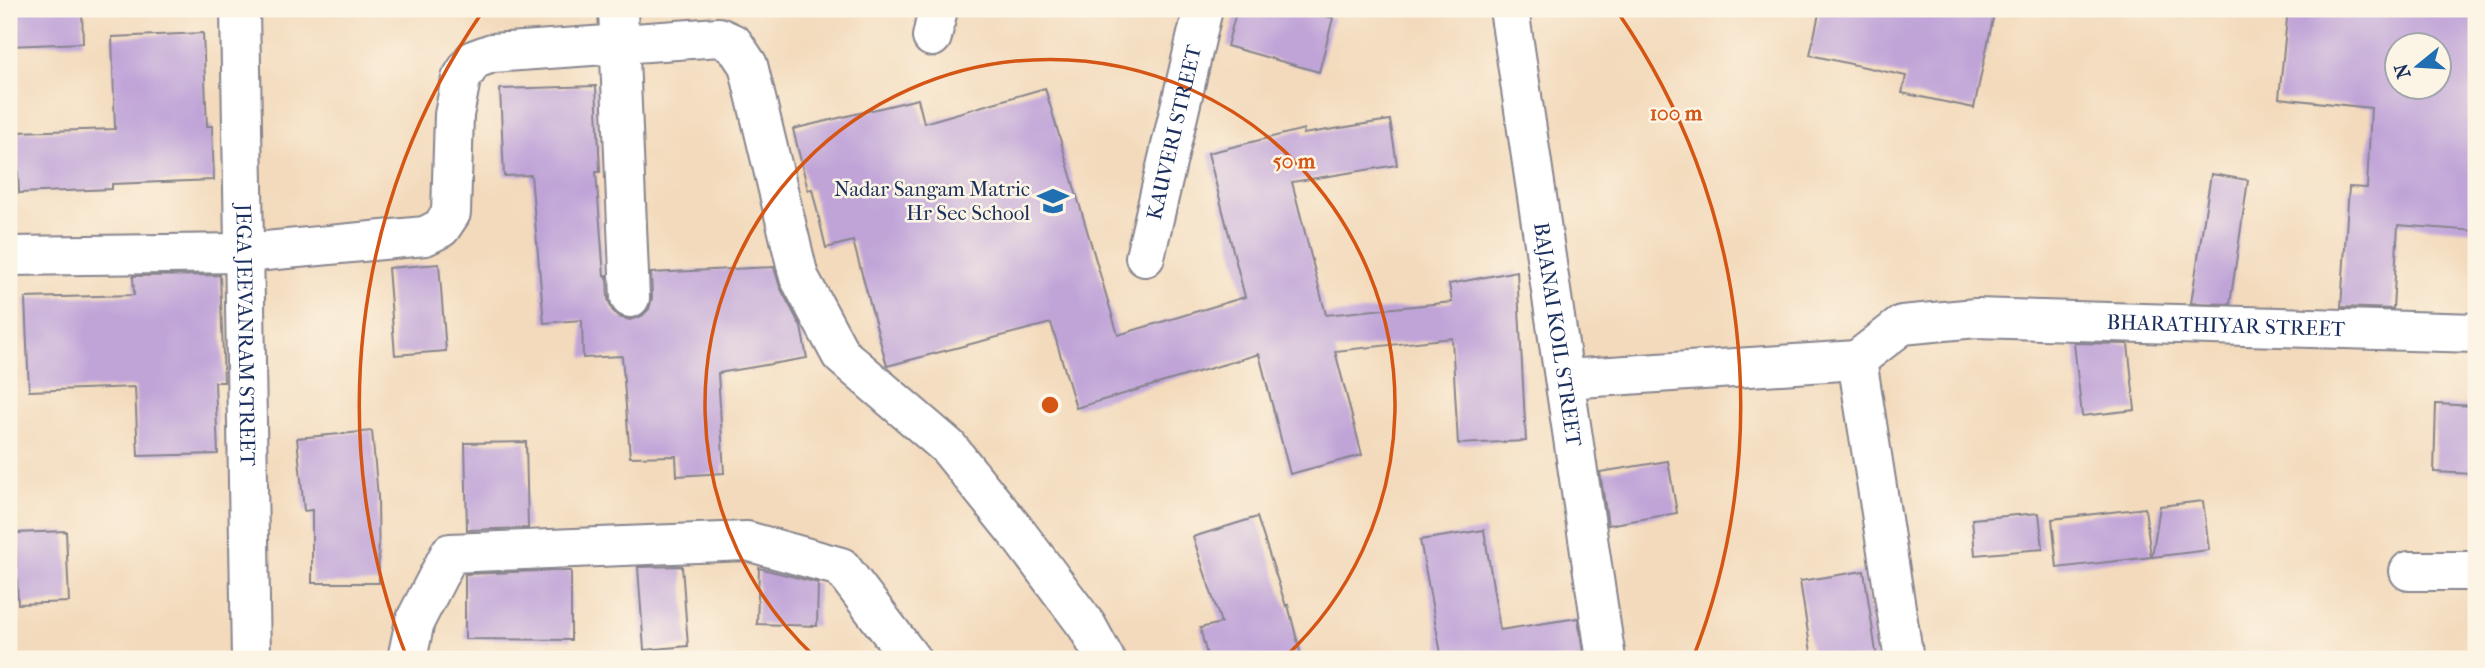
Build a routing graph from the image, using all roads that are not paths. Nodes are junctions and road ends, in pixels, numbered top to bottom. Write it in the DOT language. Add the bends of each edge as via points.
graph roads {
  1 [pos="240,9"];
  2 [pos="1203,9"];
  3 [pos="1508,9"];
  4 [pos="619,26"];
  5 [pos="244,253"];
  6 [pos="9,256"];
  7 [pos="1145,257"];
  8 [pos="630,298"];
  9 [pos="2476,333"];
  10 [pos="1857,360"];
  11 [pos="1565,379"];
  12 [pos="2409,571"];
  13 [pos="2476,571"];
  14 [pos="251,659"];
  15 [pos="407,659"];
  16 [pos="911,659"];
  17 [pos="1105,659"];
  18 [pos="1606,659"];
  19 [pos="1905,659"];
  1 -- 5 [label="street, JEGA JEEVANRAM STREET"];
  2 -- 7 [label="street, KAUVERI STREET"];
  3 -- 11 [label="street, BAJANAI KOIL STREET"];
  4 -- 5 [label="street" via="473,60 461,79 454,115 451,213 440,228 425,236"];
  4 -- 8 [label="street"];
  4 -- 17 [label="street" via="719,37 734,44 748,65 799,277 841,355 948,447 1087,626"];
  5 -- 6 [label="street"];
  5 -- 14 [label="street, JEGA JEEVANRAM STREET"];
  9 -- 10 [label="street, BHARATHIYAR STREET" via="1976,318 1902,325"];
  10 -- 11 [label="street"];
  10 -- 19 [label="street"];
  11 -- 18 [label="street, BAJANAI KOIL STREET"];
  12 -- 13 [label="street"];
  15 -- 16 [label="street" via="415,621 450,553 747,541 841,568"];
}
